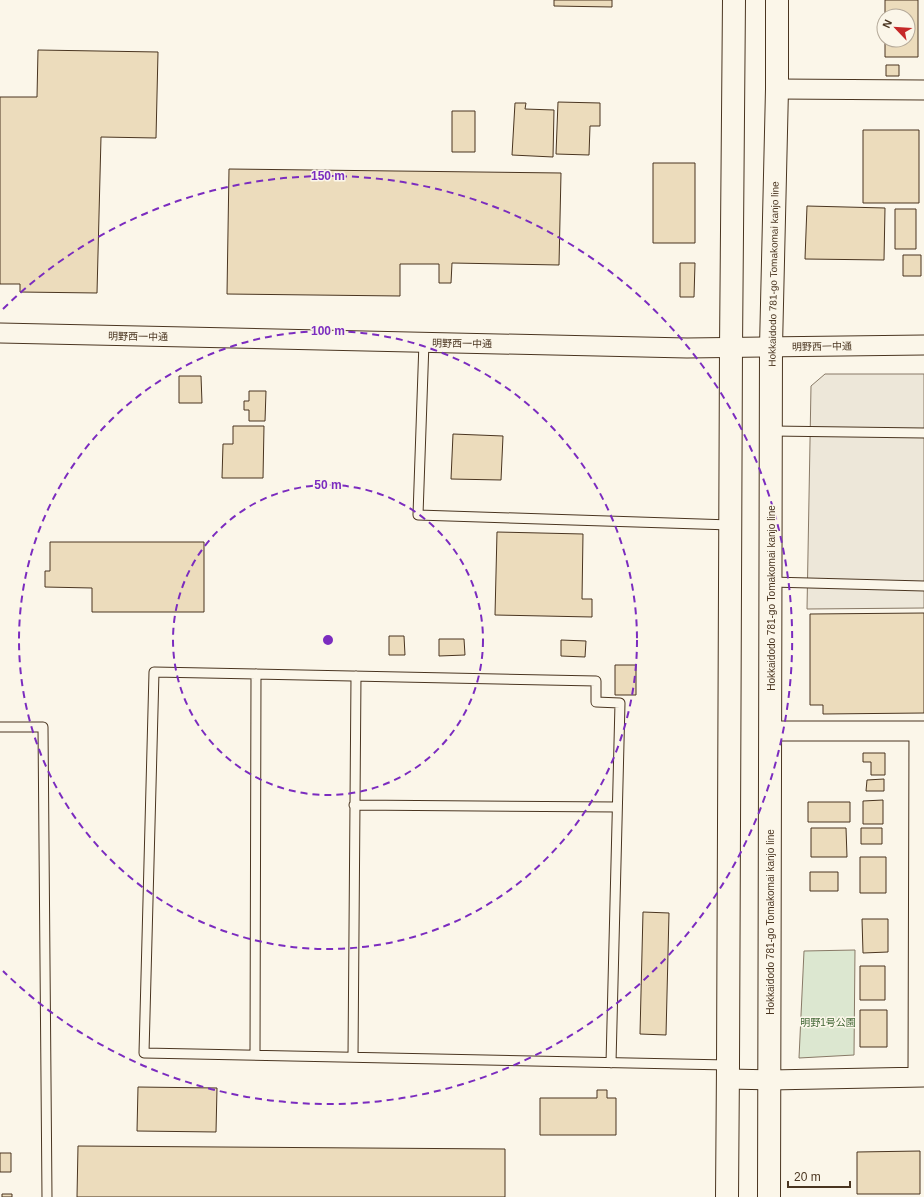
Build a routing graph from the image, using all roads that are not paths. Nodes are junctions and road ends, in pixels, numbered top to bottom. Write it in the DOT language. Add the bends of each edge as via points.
graph roads {
  1 [pos="734,0"];
  2 [pos="777,0"];
  3 [pos="777,89"];
  4 [pos="924,90"];
  5 [pos="0,333"];
  6 [pos="424,342"];
  7 [pos="924,345"];
  8 [pos="771,347"];
  9 [pos="731,348"];
  10 [pos="772,431"];
  11 [pos="924,433"];
  12 [pos="731,525"];
  13 [pos="771,582"];
  14 [pos="924,586"];
  15 [pos="256,674"];
  16 [pos="356,676"];
  17 [pos="0,728"];
  18 [pos="771,731"];
  19 [pos="921,731"];
  20 [pos="354,805"];
  21 [pos="617,807"];
  22 [pos="254,1055"];
  23 [pos="353,1057"];
  24 [pos="611,1063"];
  25 [pos="728,1072"];
  26 [pos="921,1077"];
  27 [pos="770,1080"];
  28 [pos="47,1197"];
  29 [pos="727,1197"];
  30 [pos="769,1197"];
  1 -- 9 [label="main road"];
  2 -- 3 [label="main road, Hokkaidodo 781-go Tomakomai kanjo line"];
  3 -- 4 [label="street"];
  3 -- 8 [label="main road, Hokkaidodo 781-go Tomakomai kanjo line"];
  5 -- 6 [label="street, 明野西一中通"];
  6 -- 9 [label="street, 明野西一中通"];
  6 -- 12 [label="lane" via="418,515"];
  7 -- 8 [label="street, 明野西一中通"];
  8 -- 9 [label="street, 明野西一中通"];
  8 -- 10 [label="main road, Hokkaidodo 781-go Tomakomai kanjo line"];
  9 -- 12 [label="main road"];
  10 -- 11 [label="lane"];
  10 -- 13 [label="main road, Hokkaidodo 781-go Tomakomai kanjo line"];
  12 -- 25 [label="main road"];
  13 -- 14 [label="lane"];
  13 -- 18 [label="main road, Hokkaidodo 781-go Tomakomai kanjo line"];
  15 -- 16 [label="lane"];
  15 -- 22 [label="lane"];
  15 -- 22 [label="lane" via="154,672 144,1053"];
  16 -- 20 [label="lane"];
  16 -- 21 [label="lane" via="596,682 596,702 620,703"];
  17 -- 28 [label="lane" via="43,727"];
  18 -- 19 [label="street"];
  18 -- 27 [label="main road, Hokkaidodo 781-go Tomakomai kanjo line"];
  19 -- 26 [label="street"];
  20 -- 21 [label="lane"];
  20 -- 23 [label="lane"];
  21 -- 24 [label="lane"];
  22 -- 23 [label="lane"];
  23 -- 24 [label="lane"];
  24 -- 25 [label="lane"];
  25 -- 27 [label="street"];
  25 -- 29 [label="main road"];
  26 -- 27 [label="street"];
  27 -- 30 [label="main road, Hokkaidodo 781-go Tomakomai kanjo line"];
}
